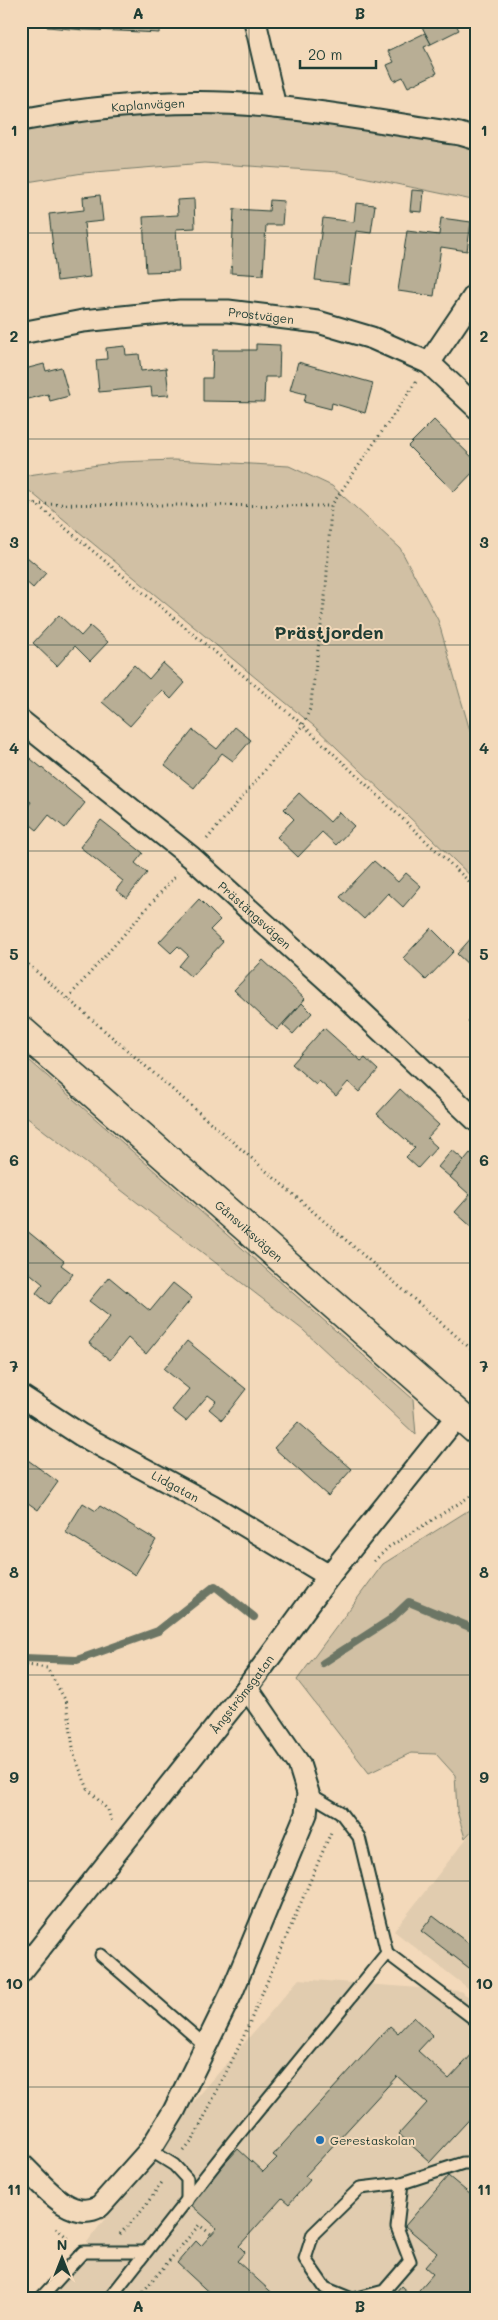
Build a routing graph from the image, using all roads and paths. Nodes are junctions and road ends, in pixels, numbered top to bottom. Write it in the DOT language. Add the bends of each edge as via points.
graph roads {
  1 [pos="255,21"];
  2 [pos="275,107"];
  3 [pos="21,120"];
  4 [pos="477,139"];
  5 [pos="477,292"];
  6 [pos="21,333"];
  7 [pos="429,363"];
  8 [pos="477,408"];
  9 [pos="36,503"];
  10 [pos="21,504"];
  11 [pos="331,506"];
  12 [pos="21,721"];
  13 [pos="303,725"];
  14 [pos="191,857"];
  15 [pos="477,889"];
  16 [pos="21,958"];
  17 [pos="68,998"];
  18 [pos="21,1030"];
  19 [pos="477,1121"];
  20 [pos="477,1354"];
  21 [pos="21,1396"];
  22 [pos="468,1422"];
  23 [pos="477,1492"];
  24 [pos="371,1564"];
  25 [pos="329,1576"];
  26 [pos="21,1664"];
  27 [pos="247,1688"];
  28 [pos="308,1793"];
  29 [pos="120,1847"];
  30 [pos="386,1953"];
  31 [pos="101,1955"];
  32 [pos="21,1972"];
  33 [pos="477,2021"];
  34 [pos="206,2046"];
  35 [pos="150,2150"];
  36 [pos="477,2163"];
  37 [pos="21,2164"];
  38 [pos="402,2183"];
  39 [pos="187,2201"];
  40 [pos="211,2234"];
  41 [pos="145,2252"];
  42 [pos="40,2299"];
  43 [pos="109,2299"];
  44 [pos="137,2299"];
  45 [pos="353,2299"];
  1 -- 2 [label="street"];
  2 -- 3 [label="street, Kaplanvägen" via="165,104 62,112"];
  2 -- 4 [label="street, Kaplanvägen"];
  5 -- 7 [label="street"];
  6 -- 7 [label="street, Prostvägen" via="83,321 180,311 228,311 318,322 372,338"];
  7 -- 8 [label="street, Prostvägen"];
  7 -- 11 [label="path"];
  9 -- 10 [label="path"];
  9 -- 11 [label="path"];
  9 -- 13 [label="path"];
  11 -- 13 [label="path" via="326,589 310,709"];
  12 -- 14 [label="street, Prästängsvägen"];
  13 -- 14 [label="path"];
  13 -- 15 [label="path"];
  14 -- 17 [label="path"];
  14 -- 19 [label="street, Prästängsvägen"];
  16 -- 17 [label="path"];
  17 -- 20 [label="path"];
  18 -- 22 [label="main road, Gånsviksvägen"];
  21 -- 25 [label="street, Lidgatan" via="81,1435 211,1506"];
  22 -- 25 [label="street, Ångströmsgatan"];
  23 -- 24 [label="path" via="389,1547"];
  25 -- 27 [label="street, Ångströmsgatan"];
  26 -- 29 [label="path" via="47,1668 67,1702 74,1755 88,1789 108,1810"];
  27 -- 28 [label="street" via="299,1764"];
  27 -- 29 [label="street, Ångströmsgatan"];
  28 -- 30 [label="lane" via="340,1812 359,1837"];
  28 -- 34 [label="street" via="306,1814 278,1886"];
  29 -- 32 [label="street, Ångströmsgatan"];
  30 -- 33 [label="lane"];
  30 -- 39 [label="lane"];
  31 -- 34 [label="lane"];
  34 -- 35 [label="street" via="174,2111"];
  35 -- 37 [label="street" via="92,2211 68,2206"];
  35 -- 39 [label="lane" via="174,2165 187,2179"];
  36 -- 38 [label="lane" via="463,2163"];
  38 -- 45 [label="lane" via="397,2227 410,2261 384,2291"];
  38 -- 45 [label="lane" via="360,2188 313,2234 305,2259 325,2288"];
  39 -- 41 [label="lane"];
  40 -- 44 [label="path" via="199,2225"];
  41 -- 42 [label="lane" via="83,2252"];
  41 -- 43 [label="lane"];
}
